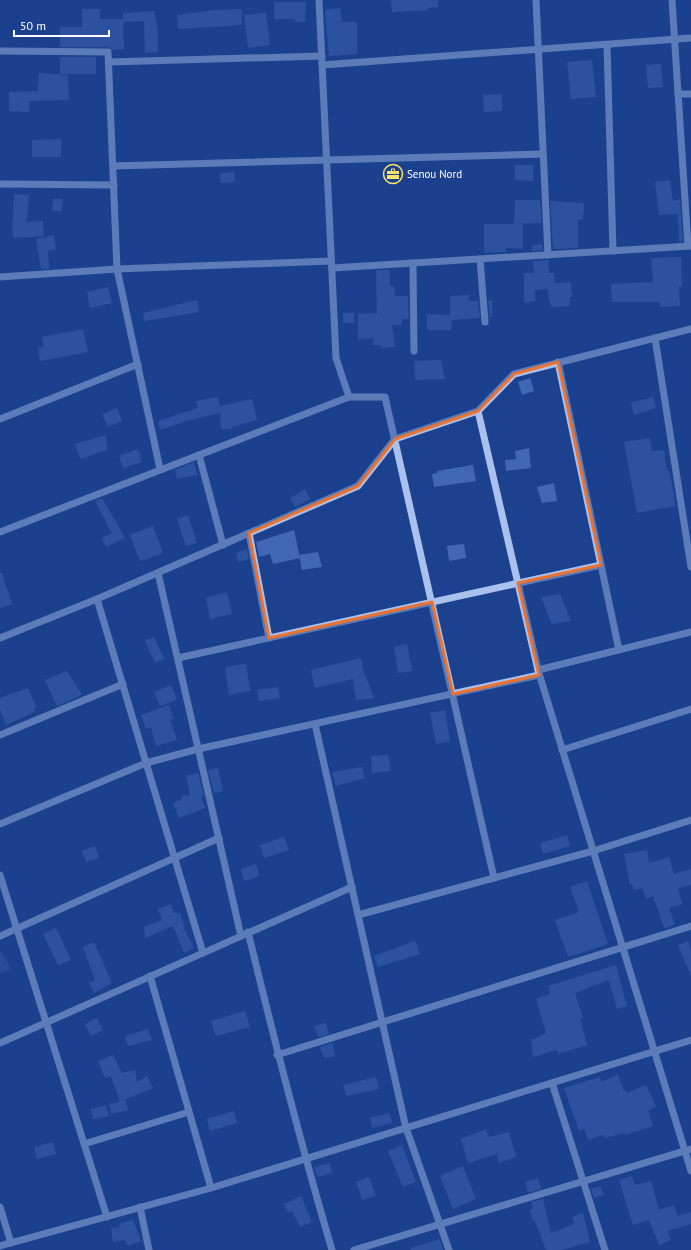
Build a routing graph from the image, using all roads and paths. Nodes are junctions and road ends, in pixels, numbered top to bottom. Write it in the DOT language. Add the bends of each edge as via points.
graph roads {
  1 [pos="319,0"];
  2 [pos="536,0"];
  3 [pos="672,0"];
  4 [pos="691,38"];
  5 [pos="675,40"];
  6 [pos="607,45"];
  7 [pos="538,50"];
  8 [pos="0,52"];
  9 [pos="322,56"];
  10 [pos="109,62"];
  11 [pos="322,66"];
  12 [pos="678,94"];
  13 [pos="691,94"];
  14 [pos="543,154"];
  15 [pos="327,160"];
  16 [pos="113,166"];
  17 [pos="0,184"];
  18 [pos="114,185"];
  19 [pos="690,246"];
  20 [pos="613,251"];
  21 [pos="548,255"];
  22 [pos="480,259"];
  23 [pos="413,263"];
  24 [pos="332,265"];
  25 [pos="117,269"];
  26 [pos="0,277"];
  27 [pos="485,322"];
  28 [pos="691,329"];
  29 [pos="655,338"];
  30 [pos="414,351"];
  31 [pos="558,362"];
  32 [pos="138,364"];
  33 [pos="349,397"];
  34 [pos="478,411"];
  35 [pos="0,419"];
  36 [pos="395,439"];
  37 [pos="199,455"];
  38 [pos="160,469"];
  39 [pos="0,532"];
  40 [pos="249,533"];
  41 [pos="223,545"];
  42 [pos="601,565"];
  43 [pos="691,567"];
  44 [pos="158,573"];
  45 [pos="518,583"];
  46 [pos="97,599"];
  47 [pos="432,602"];
  48 [pos="691,632"];
  49 [pos="0,638"];
  50 [pos="269,638"];
  51 [pos="619,650"];
  52 [pos="178,658"];
  53 [pos="538,672"];
  54 [pos="122,684"];
  55 [pos="453,694"];
  56 [pos="691,709"];
  57 [pos="315,724"];
  58 [pos="0,735"];
  59 [pos="198,749"];
  60 [pos="562,750"];
  61 [pos="146,763"];
  62 [pos="691,820"];
  63 [pos="0,824"];
  64 [pos="219,838"];
  65 [pos="593,851"];
  66 [pos="174,858"];
  67 [pos="0,875"];
  68 [pos="494,878"];
  69 [pos="352,887"];
  70 [pos="358,915"];
  71 [pos="691,926"];
  72 [pos="17,928"];
  73 [pos="248,932"];
  74 [pos="0,936"];
  75 [pos="241,936"];
  76 [pos="623,947"];
  77 [pos="203,953"];
  78 [pos="150,976"];
  79 [pos="46,1022"];
  80 [pos="382,1023"];
  81 [pos="691,1040"];
  82 [pos="0,1043"];
  83 [pos="654,1051"];
  84 [pos="277,1055"];
  85 [pos="552,1083"];
  86 [pos="189,1112"];
  87 [pos="406,1128"];
  88 [pos="84,1144"];
  89 [pos="688,1150"];
  90 [pos="305,1159"];
  91 [pos="691,1171"];
  92 [pos="583,1182"];
  93 [pos="211,1188"];
  94 [pos="0,1208"];
  95 [pos="140,1208"];
  96 [pos="107,1217"];
  97 [pos="440,1224"];
  98 [pos="10,1243"];
  99 [pos="0,1246"];
  100 [pos="149,1250"];
  101 [pos="332,1250"];
  102 [pos="354,1250"];
  103 [pos="449,1250"];
  104 [pos="605,1250"];
  1 -- 9 [label="street"];
  2 -- 7 [label="street"];
  3 -- 5 [label="street"];
  4 -- 5 [label="street"];
  5 -- 6 [label="street"];
  5 -- 12 [label="street"];
  6 -- 7 [label="street"];
  6 -- 20 [label="street"];
  7 -- 11 [label="street"];
  7 -- 14 [label="street"];
  8 -- 10 [label="street" via="108,52"];
  9 -- 10 [label="street"];
  9 -- 11 [label="street"];
  10 -- 16 [label="street"];
  11 -- 15 [label="street"];
  12 -- 13 [label="street"];
  12 -- 19 [label="street"];
  14 -- 15 [label="street"];
  14 -- 21 [label="street"];
  15 -- 16 [label="street"];
  15 -- 24 [label="street"];
  16 -- 18 [label="street"];
  17 -- 18 [label="street"];
  18 -- 25 [label="street"];
  19 -- 20 [label="street"];
  20 -- 21 [label="street"];
  21 -- 22 [label="street"];
  22 -- 23 [label="street"];
  22 -- 27 [label="street"];
  23 -- 24 [label="street"];
  23 -- 30 [label="street"];
  24 -- 25 [label="street"];
  24 -- 33 [label="street" via="336,358"];
  25 -- 26 [label="street"];
  25 -- 32 [label="street"];
  28 -- 29 [label="street"];
  29 -- 31 [label="street"];
  29 -- 43 [label="street"];
  31 -- 34 [label="street" via="514,374"];
  31 -- 42 [label="street"];
  32 -- 35 [label="street"];
  32 -- 38 [label="street"];
  33 -- 36 [label="street" via="385,397"];
  33 -- 37 [label="street"];
  34 -- 36 [label="street"];
  34 -- 45 [label="street"];
  36 -- 40 [label="street" via="358,486"];
  36 -- 47 [label="street"];
  37 -- 38 [label="street"];
  37 -- 41 [label="street"];
  38 -- 39 [label="street"];
  40 -- 41 [label="street"];
  40 -- 50 [label="street"];
  41 -- 44 [label="street"];
  42 -- 45 [label="street"];
  42 -- 51 [label="street"];
  44 -- 46 [label="street"];
  44 -- 52 [label="street"];
  45 -- 47 [label="street"];
  45 -- 53 [label="street"];
  46 -- 49 [label="street"];
  46 -- 54 [label="street"];
  47 -- 50 [label="street"];
  47 -- 55 [label="street"];
  48 -- 51 [label="street"];
  50 -- 52 [label="street"];
  51 -- 53 [label="street"];
  52 -- 59 [label="street"];
  53 -- 55 [label="street"];
  53 -- 60 [label="street"];
  54 -- 58 [label="street"];
  54 -- 61 [label="street"];
  55 -- 57 [label="street"];
  55 -- 68 [label="street"];
  56 -- 60 [label="street"];
  57 -- 59 [label="street"];
  57 -- 69 [label="street"];
  59 -- 61 [label="street"];
  59 -- 64 [label="street"];
  60 -- 65 [label="street"];
  61 -- 63 [label="street"];
  61 -- 66 [label="street"];
  62 -- 65 [label="street"];
  64 -- 66 [label="street"];
  64 -- 75 [label="street"];
  65 -- 68 [label="street"];
  65 -- 76 [label="street"];
  66 -- 72 [label="street"];
  66 -- 77 [label="street"];
  67 -- 72 [label="street"];
  68 -- 70 [label="street"];
  69 -- 70 [label="street"];
  69 -- 73 [label="street"];
  70 -- 80 [label="street"];
  71 -- 76 [label="street"];
  72 -- 74 [label="street"];
  72 -- 79 [label="street"];
  73 -- 75 [label="street"];
  73 -- 84 [label="street"];
  75 -- 77 [label="street"];
  76 -- 80 [label="street"];
  76 -- 83 [label="street"];
  77 -- 78 [label="street"];
  78 -- 79 [label="street"];
  78 -- 86 [label="street"];
  79 -- 82 [label="street"];
  79 -- 88 [label="street"];
  80 -- 84 [label="street"];
  80 -- 87 [label="street"];
  81 -- 83 [label="street"];
  83 -- 85 [label="street"];
  83 -- 89 [label="street"];
  84 -- 90 [label="street"];
  85 -- 87 [label="street"];
  85 -- 92 [label="street"];
  86 -- 88 [label="street"];
  86 -- 93 [label="street"];
  87 -- 90 [label="street"];
  87 -- 97 [label="street"];
  88 -- 96 [label="street"];
  89 -- 91 [label="street"];
  89 -- 92 [label="street"];
  90 -- 93 [label="street"];
  90 -- 101 [label="street"];
  92 -- 97 [label="street"];
  92 -- 104 [label="street"];
  93 -- 95 [label="street"];
  94 -- 98 [label="street"];
  95 -- 96 [label="street"];
  95 -- 100 [label="street"];
  96 -- 98 [label="street"];
  97 -- 102 [label="street"];
  97 -- 103 [label="street"];
  98 -- 99 [label="street"];
}
